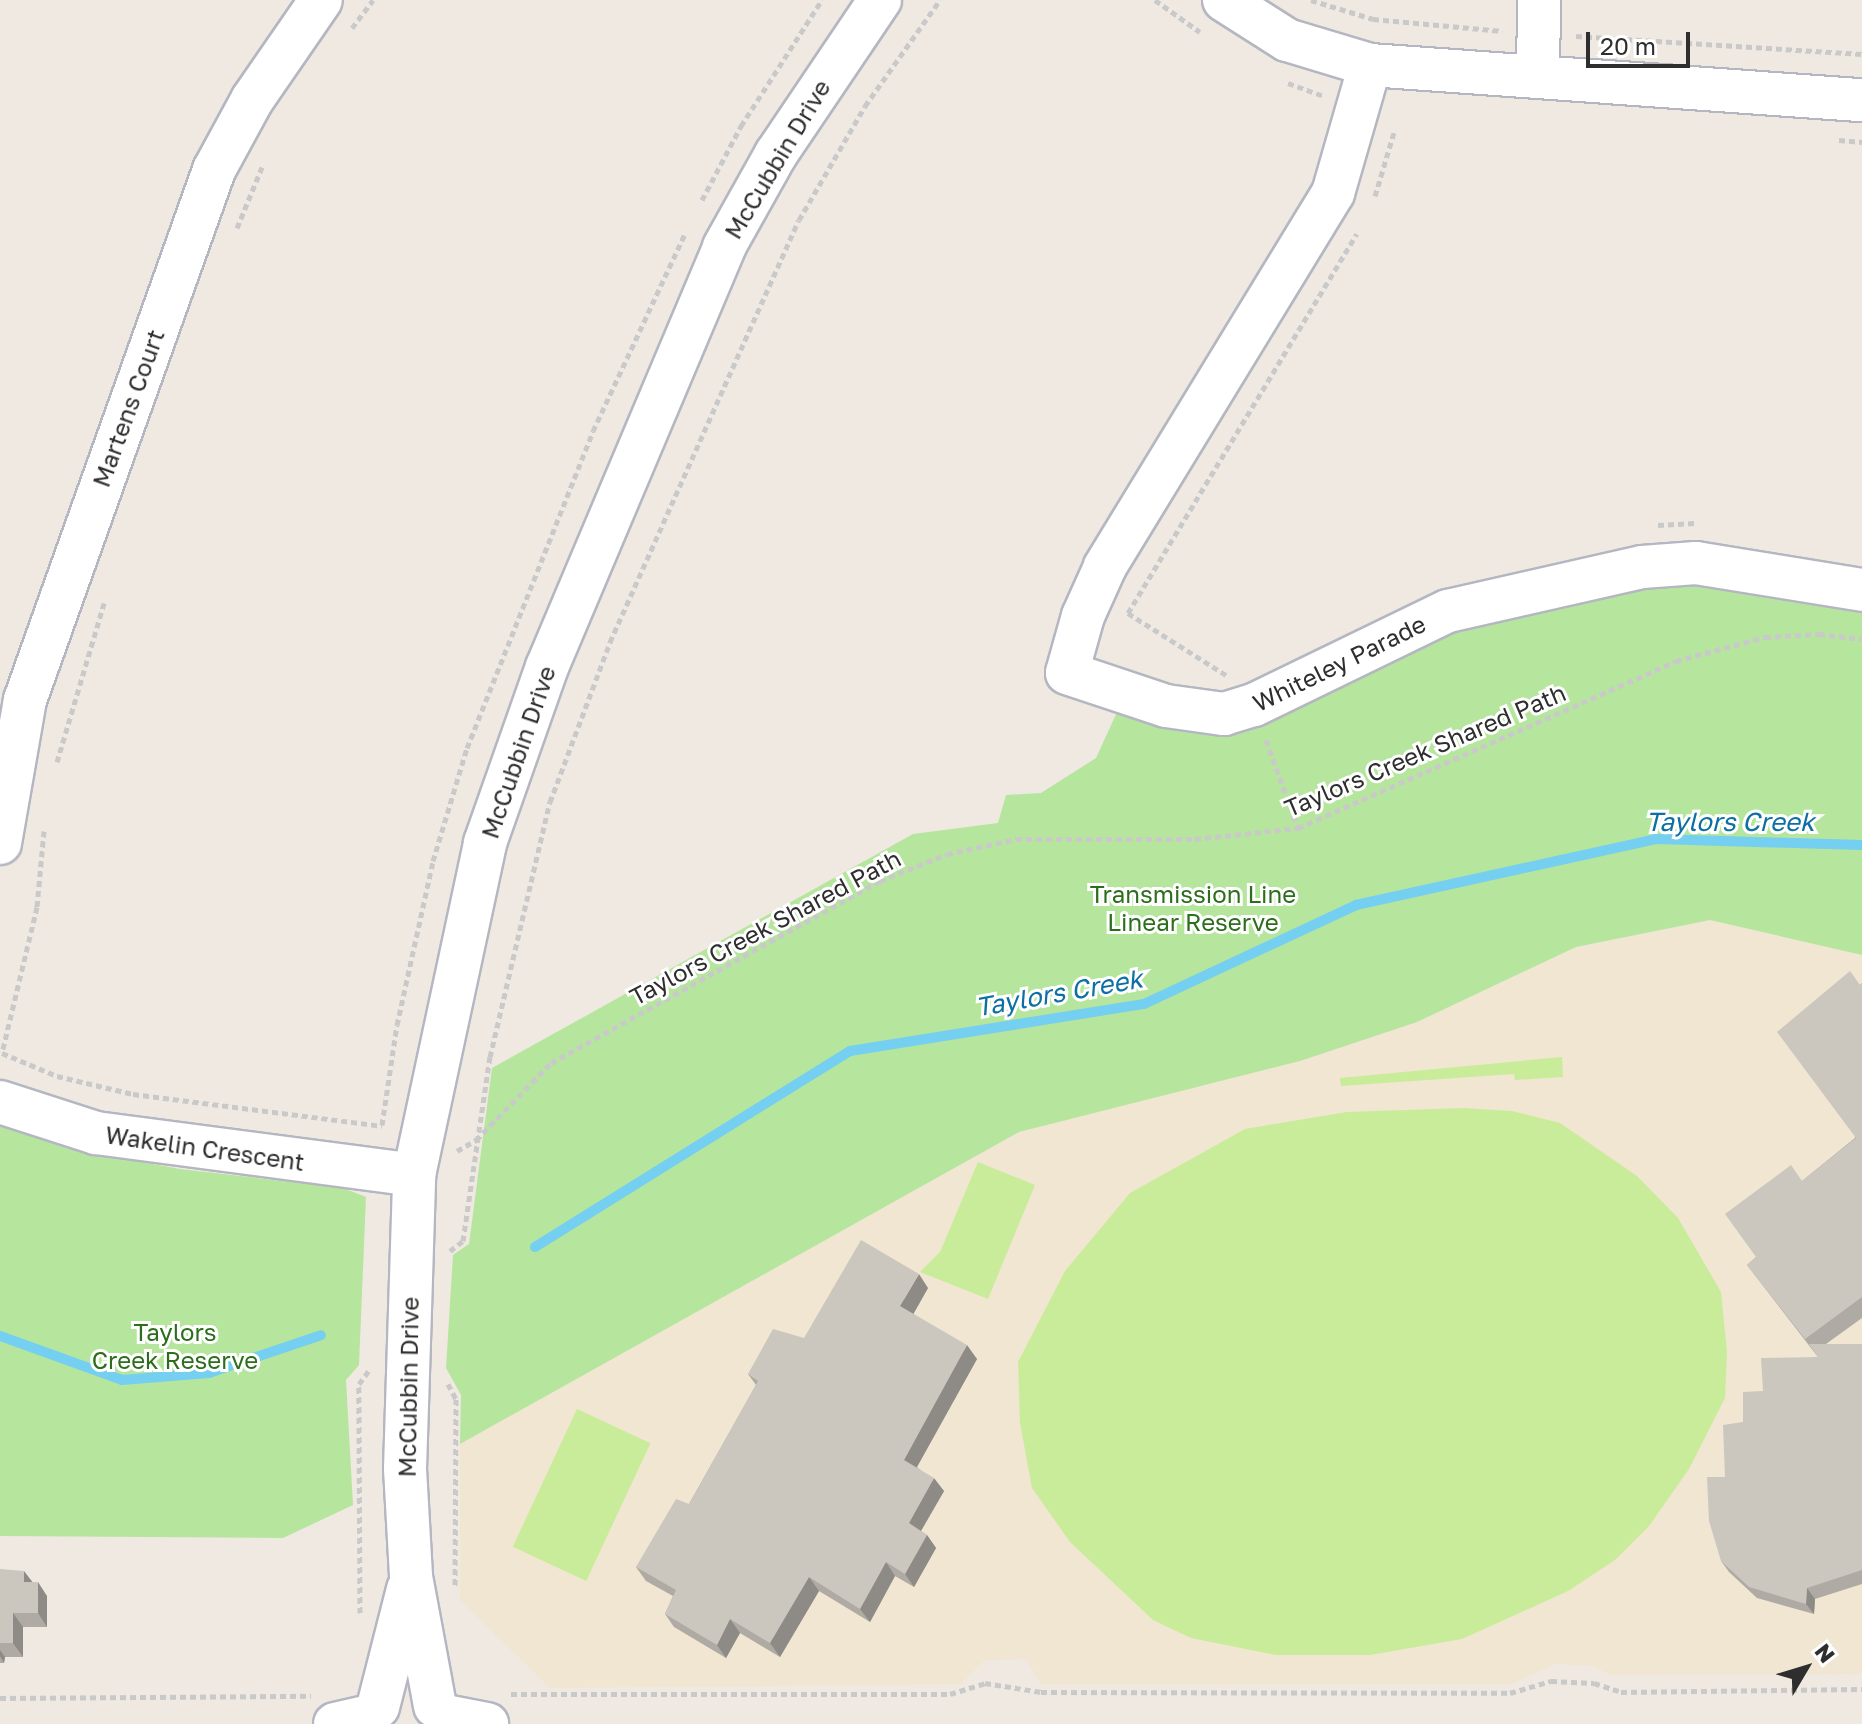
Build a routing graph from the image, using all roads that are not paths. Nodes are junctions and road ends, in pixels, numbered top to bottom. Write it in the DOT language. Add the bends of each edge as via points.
graph roads {
  1 [pos="321,0"];
  2 [pos="880,0"];
  3 [pos="1224,0"];
  4 [pos="1538,17"];
  5 [pos="1370,65"];
  6 [pos="1538,75"];
  7 [pos="1862,100"];
  8 [pos="1862,590"];
  9 [pos="0,843"];
  10 [pos="0,1102"];
  11 [pos="414,1175"];
  12 [pos="411,1576"];
  13 [pos="494,1709"];
  14 [pos="443,1715"];
  15 [pos="358,1719"];
  1 -- 9 [label="street, Martens Court" via="252,100 214,170 25,700"];
  2 -- 11 [label="street, McCubbin Drive" via="776,154 724,247 547,667 485,843"];
  3 -- 5 [label="street" via="1287,40"];
  4 -- 6 [label="street"];
  5 -- 6 [label="street"];
  5 -- 8 [label="street, Whiteley Parade" via="1333,193 1105,567 1083,616 1064,690 1224,714 1241,691 1448,611 1642,567 1696,563"];
  6 -- 7 [label="street"];
  10 -- 11 [label="street, Wakelin Crescent" via="96,1133"];
  11 -- 12 [label="street, McCubbin Drive" via="405,1469"];
  12 -- 14 [label="street, McCubbin Drive"];
  12 -- 15 [label="street, McCubbin Drive"];
  13 -- 14 [label="street"];
  14 -- 15 [label="street" via="407,1697"];
}
